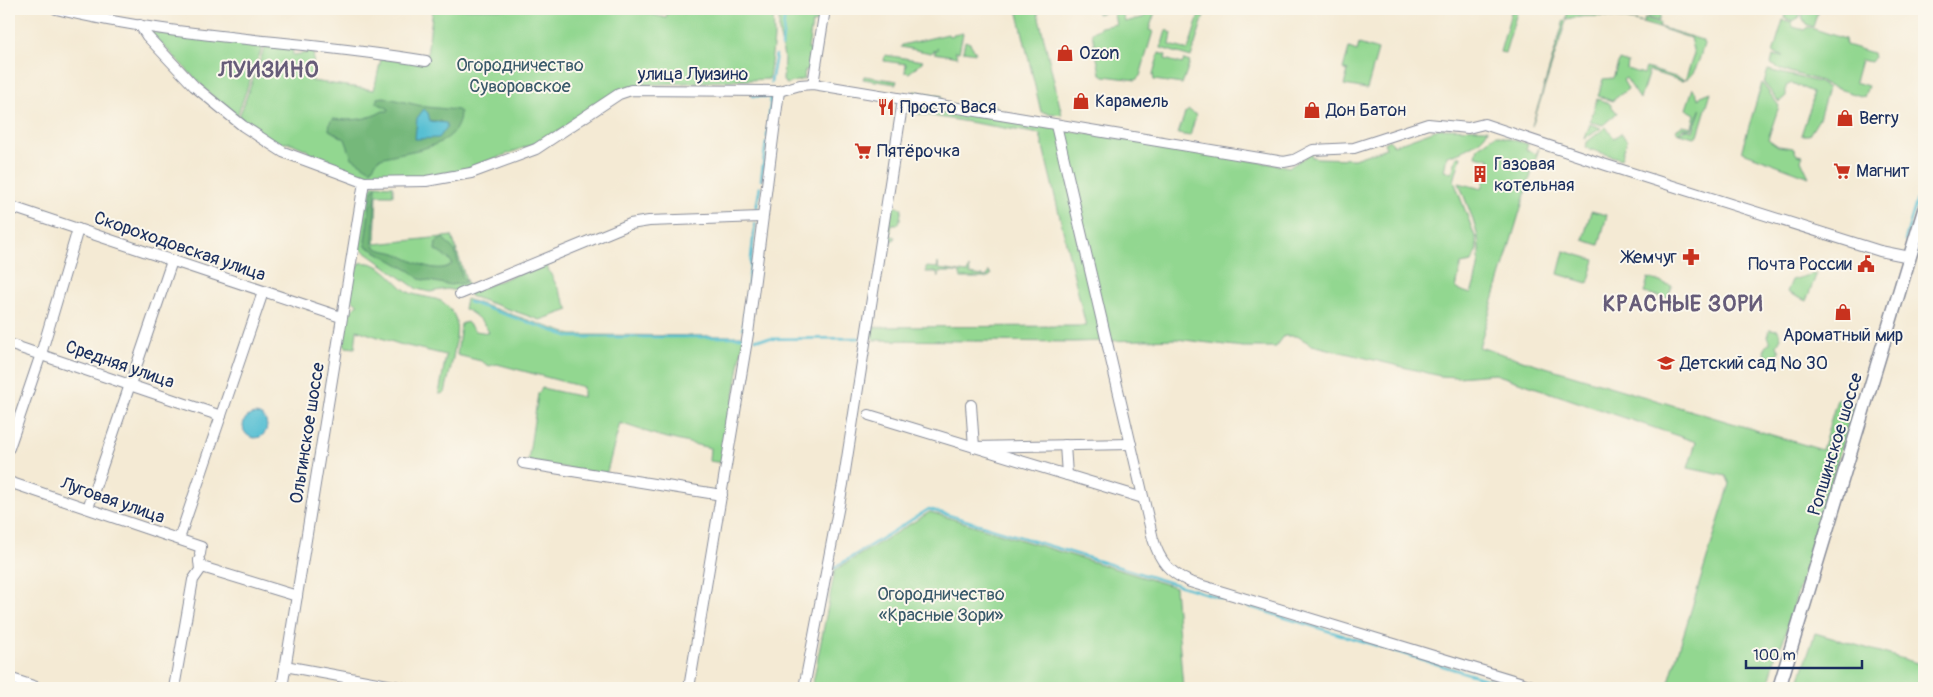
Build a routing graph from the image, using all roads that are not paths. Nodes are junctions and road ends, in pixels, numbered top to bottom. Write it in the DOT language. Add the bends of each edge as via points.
graph roads {
  1 [pos="56,9"];
  2 [pos="825,9"];
  3 [pos="140,25"];
  4 [pos="426,61"];
  5 [pos="813,84"];
  6 [pos="778,91"];
  7 [pos="903,100"];
  8 [pos="1056,125"];
  9 [pos="364,182"];
  10 [pos="9,206"];
  11 [pos="1924,210"];
  12 [pos="761,218"];
  13 [pos="78,229"];
  14 [pos="1910,257"];
  15 [pos="172,261"];
  16 [pos="262,292"];
  17 [pos="460,294"];
  18 [pos="340,317"];
  19 [pos="9,344"];
  20 [pos="41,354"];
  21 [pos="130,385"];
  22 [pos="971,405"];
  23 [pos="869,415"];
  24 [pos="220,416"];
  25 [pos="1131,444"];
  26 [pos="1065,445"];
  27 [pos="974,447"];
  28 [pos="9,448"];
  29 [pos="523,464"];
  30 [pos="1067,475"];
  31 [pos="9,482"];
  32 [pos="722,495"];
  33 [pos="1143,498"];
  34 [pos="88,508"];
  35 [pos="179,539"];
  36 [pos="199,557"];
  37 [pos="297,596"];
  38 [pos="285,666"];
  39 [pos="9,678"];
  40 [pos="39,688"];
  41 [pos="174,688"];
  42 [pos="282,688"];
  43 [pos="404,688"];
  44 [pos="689,688"];
  45 [pos="804,688"];
  46 [pos="1539,688"];
  47 [pos="1779,688"];
  1 -- 3 [label="street"];
  2 -- 5 [label="street"];
  3 -- 4 [label="street"];
  3 -- 9 [label="street, улица Луизино" via="194,86 243,126 283,152"];
  5 -- 6 [label="street, улица Луизино"];
  5 -- 7 [label="street, улица Луизино"];
  6 -- 9 [label="street, улица Луизино" via="631,90 619,94 536,149 471,173 426,182"];
  6 -- 12 [label="street"];
  7 -- 8 [label="street, улица Луизино"];
  7 -- 45 [label="street" via="843,484"];
  8 -- 14 [label="street, улица Луизино" via="1290,162 1313,150 1354,148 1428,124 1468,128 1484,124 1722,202 1880,251"];
  8 -- 25 [label="street"];
  9 -- 18 [label="street, Ольгинское шоссе"];
  10 -- 13 [label="street, Скороходовская улица"];
  11 -- 14 [label="main road, Ропшинское шоссе"];
  12 -- 17 [label="street" via="630,224"];
  12 -- 32 [label="street" via="748,334"];
  13 -- 15 [label="street, Скороходовская улица"];
  13 -- 20 [label="street"];
  14 -- 47 [label="main road, Ропшинское шоссе"];
  15 -- 16 [label="street, Скороходовская улица"];
  15 -- 21 [label="street"];
  16 -- 18 [label="street, Скороходовская улица"];
  16 -- 24 [label="street"];
  18 -- 37 [label="street, Ольгинское шоссе"];
  19 -- 20 [label="street, Средняя улица"];
  20 -- 21 [label="street, Средняя улица"];
  20 -- 28 [label="street"];
  21 -- 24 [label="street, Средняя улица"];
  21 -- 34 [label="street"];
  22 -- 27 [label="street"];
  23 -- 27 [label="street"];
  24 -- 35 [label="street"];
  25 -- 26 [label="street"];
  25 -- 33 [label="street"];
  26 -- 27 [label="street"];
  26 -- 30 [label="street"];
  27 -- 30 [label="street"];
  29 -- 32 [label="street"];
  30 -- 33 [label="street"];
  31 -- 34 [label="street, Луговая улица"];
  32 -- 44 [label="street"];
  33 -- 46 [label="street" via="1158,556 1173,574 1181,578"];
  34 -- 35 [label="street, Луговая улица"];
  35 -- 36 [label="street, Луговая улица" via="201,547"];
  36 -- 37 [label="street, Луговая улица" via="202,567"];
  36 -- 41 [label="street" via="200,570 193,580"];
  37 -- 38 [label="street, Ольгинское шоссе"];
  38 -- 42 [label="street, Ольгинское шоссе"];
  38 -- 43 [label="street"];
  39 -- 40 [label="street"];
}
